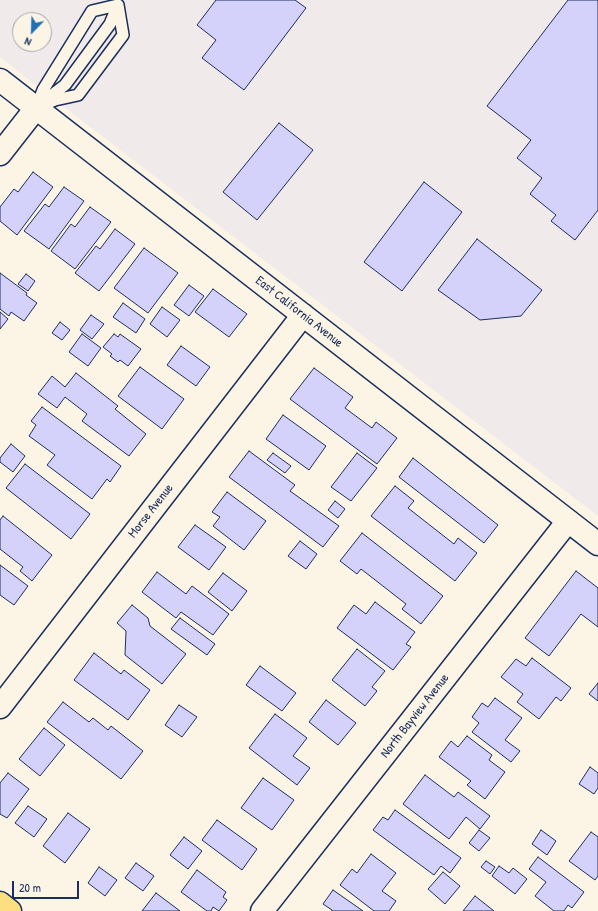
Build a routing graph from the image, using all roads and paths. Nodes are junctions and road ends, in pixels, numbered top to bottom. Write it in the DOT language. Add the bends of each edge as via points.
graph roads {
  1 [pos="120,2"];
  2 [pos="0,80"];
  3 [pos="36,108"];
  4 [pos="0,154"];
  5 [pos="303,315"];
  6 [pos="568,521"];
  7 [pos="598,544"];
  8 [pos="0,707"];
  9 [pos="0,903"];
  10 [pos="10,911"];
  11 [pos="262,911"];
  1 -- 3 [label="lane" via="110,24 65,85"];
  1 -- 3 [label="lane" via="92,11 43,90"];
  1 -- 3 [label="lane" via="123,35 78,95 55,100"];
  2 -- 3 [label="street, East California Avenue"];
  3 -- 4 [label="street"];
  3 -- 5 [label="street, East California Avenue"];
  5 -- 6 [label="street, East California Avenue"];
  5 -- 8 [label="street, Morse Avenue"];
  6 -- 7 [label="street, East California Avenue"];
  6 -- 11 [label="street, North Bayview Avenue"];
  9 -- 10 [label="highway"];
}
